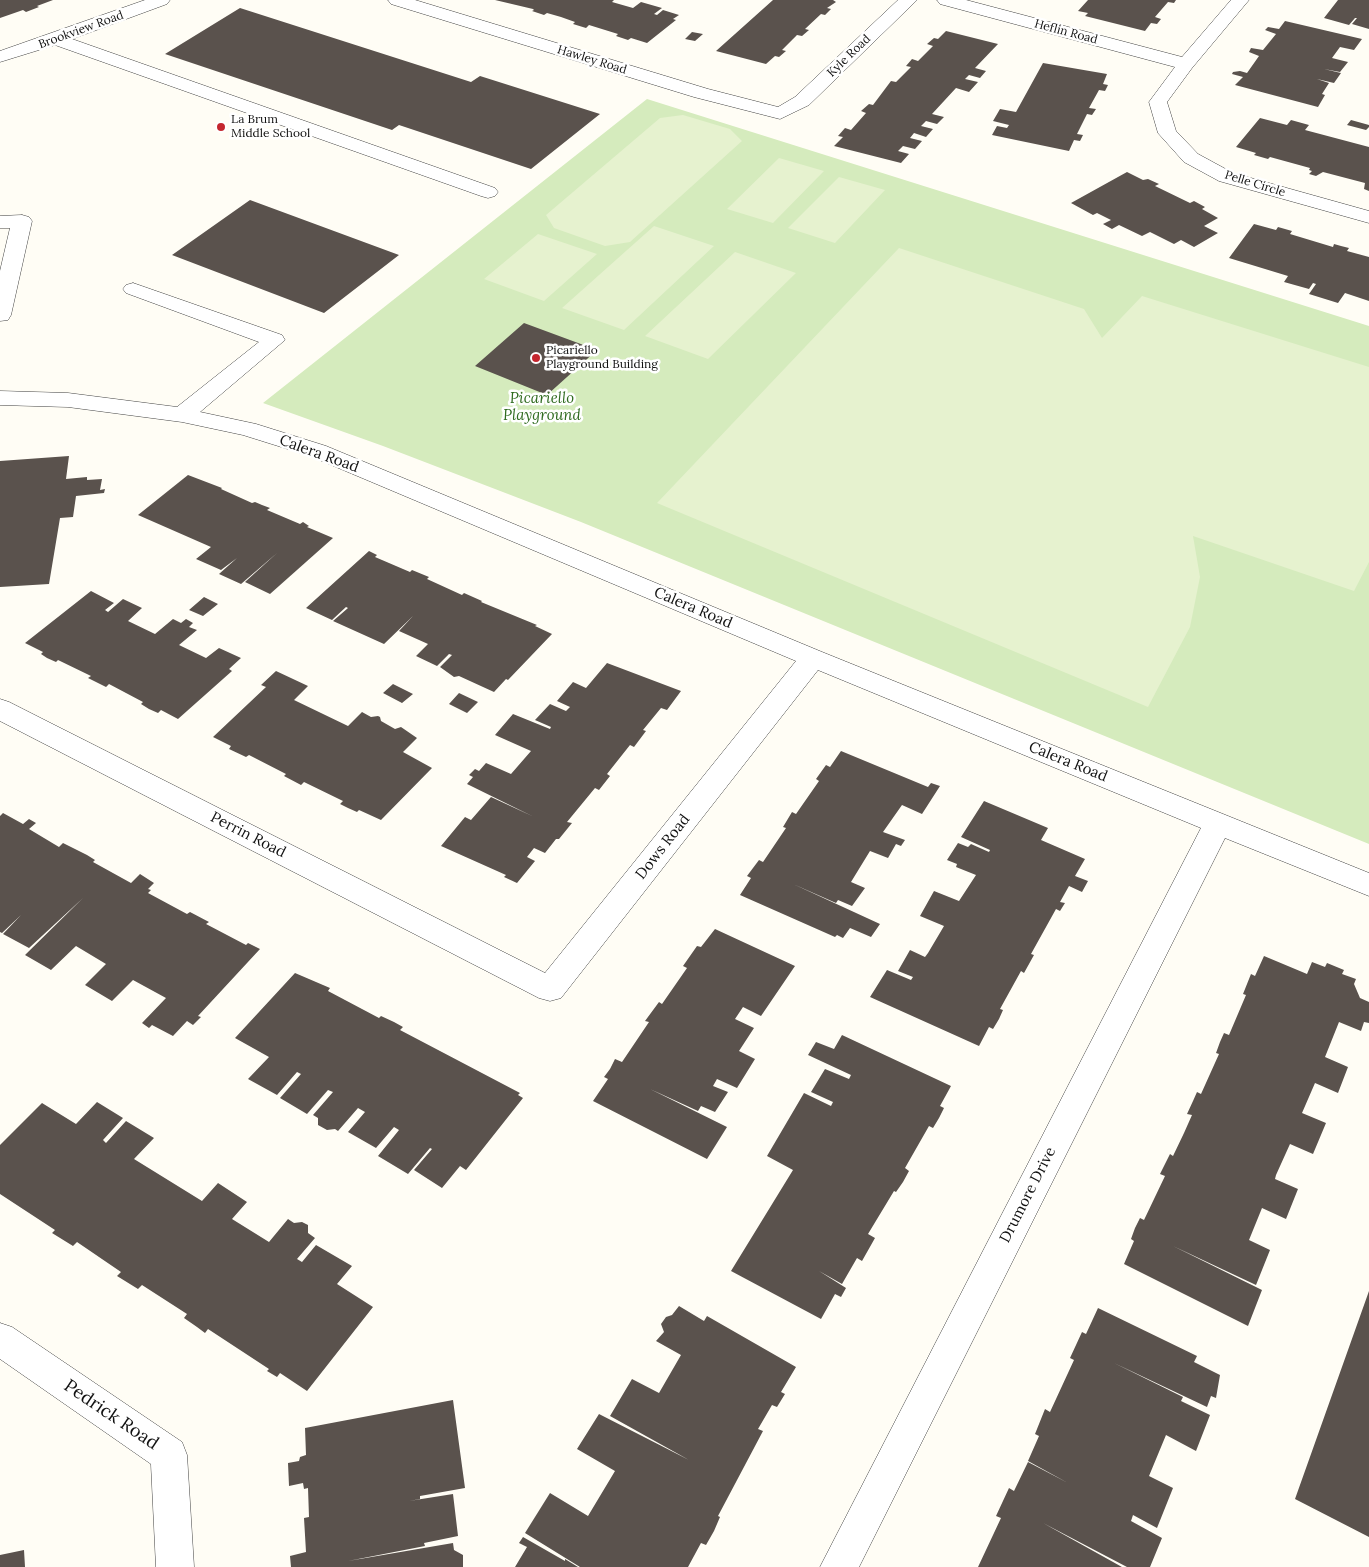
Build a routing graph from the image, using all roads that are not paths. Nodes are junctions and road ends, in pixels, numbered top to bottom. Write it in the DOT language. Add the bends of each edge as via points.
graph roads {
  1 [pos="161,0"];
  2 [pos="397,0"];
  3 [pos="908,0"];
  4 [pos="946,0"];
  5 [pos="1240,0"];
  6 [pos="56,39"];
  7 [pos="0,57"];
  8 [pos="1186,64"];
  9 [pos="788,109"];
  10 [pos="488,192"];
  11 [pos="1369,217"];
  12 [pos="0,222"];
  13 [pos="133,289"];
  14 [pos="0,315"];
  15 [pos="0,398"];
  16 [pos="182,415"];
  17 [pos="813,658"];
  18 [pos="0,708"];
  19 [pos="1218,823"];
  20 [pos="1369,885"];
  21 [pos="497,962"];
  22 [pos="0,1339"];
  23 [pos="175,1567"];
  24 [pos="839,1567"];
  1 -- 6 [label="street, Brookview Road"];
  2 -- 9 [label="street, Hawley Road" via="701,93 780,113"];
  3 -- 9 [label="street, Kyle Road" via="802,101"];
  4 -- 8 [label="street, Heflin Road"];
  5 -- 8 [label="street, Pelle Circle"];
  6 -- 7 [label="street, Brookview Road"];
  6 -- 10 [label="street"];
  8 -- 11 [label="street, Pelle Circle" via="1158,102 1167,133 1191,158 1226,176"];
  12 -- 14 [label="street" via="22,220"];
  13 -- 16 [label="street" via="274,340"];
  15 -- 16 [label="street, Calera Road" via="68,400"];
  16 -- 17 [label="street, Calera Road" via="248,429 318,451"];
  17 -- 19 [label="street, Calera Road"];
  17 -- 21 [label="street, Dows Road" via="550,989"];
  18 -- 21 [label="street, Perrin Road"];
  19 -- 20 [label="street, Calera Road"];
  19 -- 24 [label="street, Drumore Drive"];
  22 -- 23 [label="street, Pedrick Road" via="169,1455"];
}
